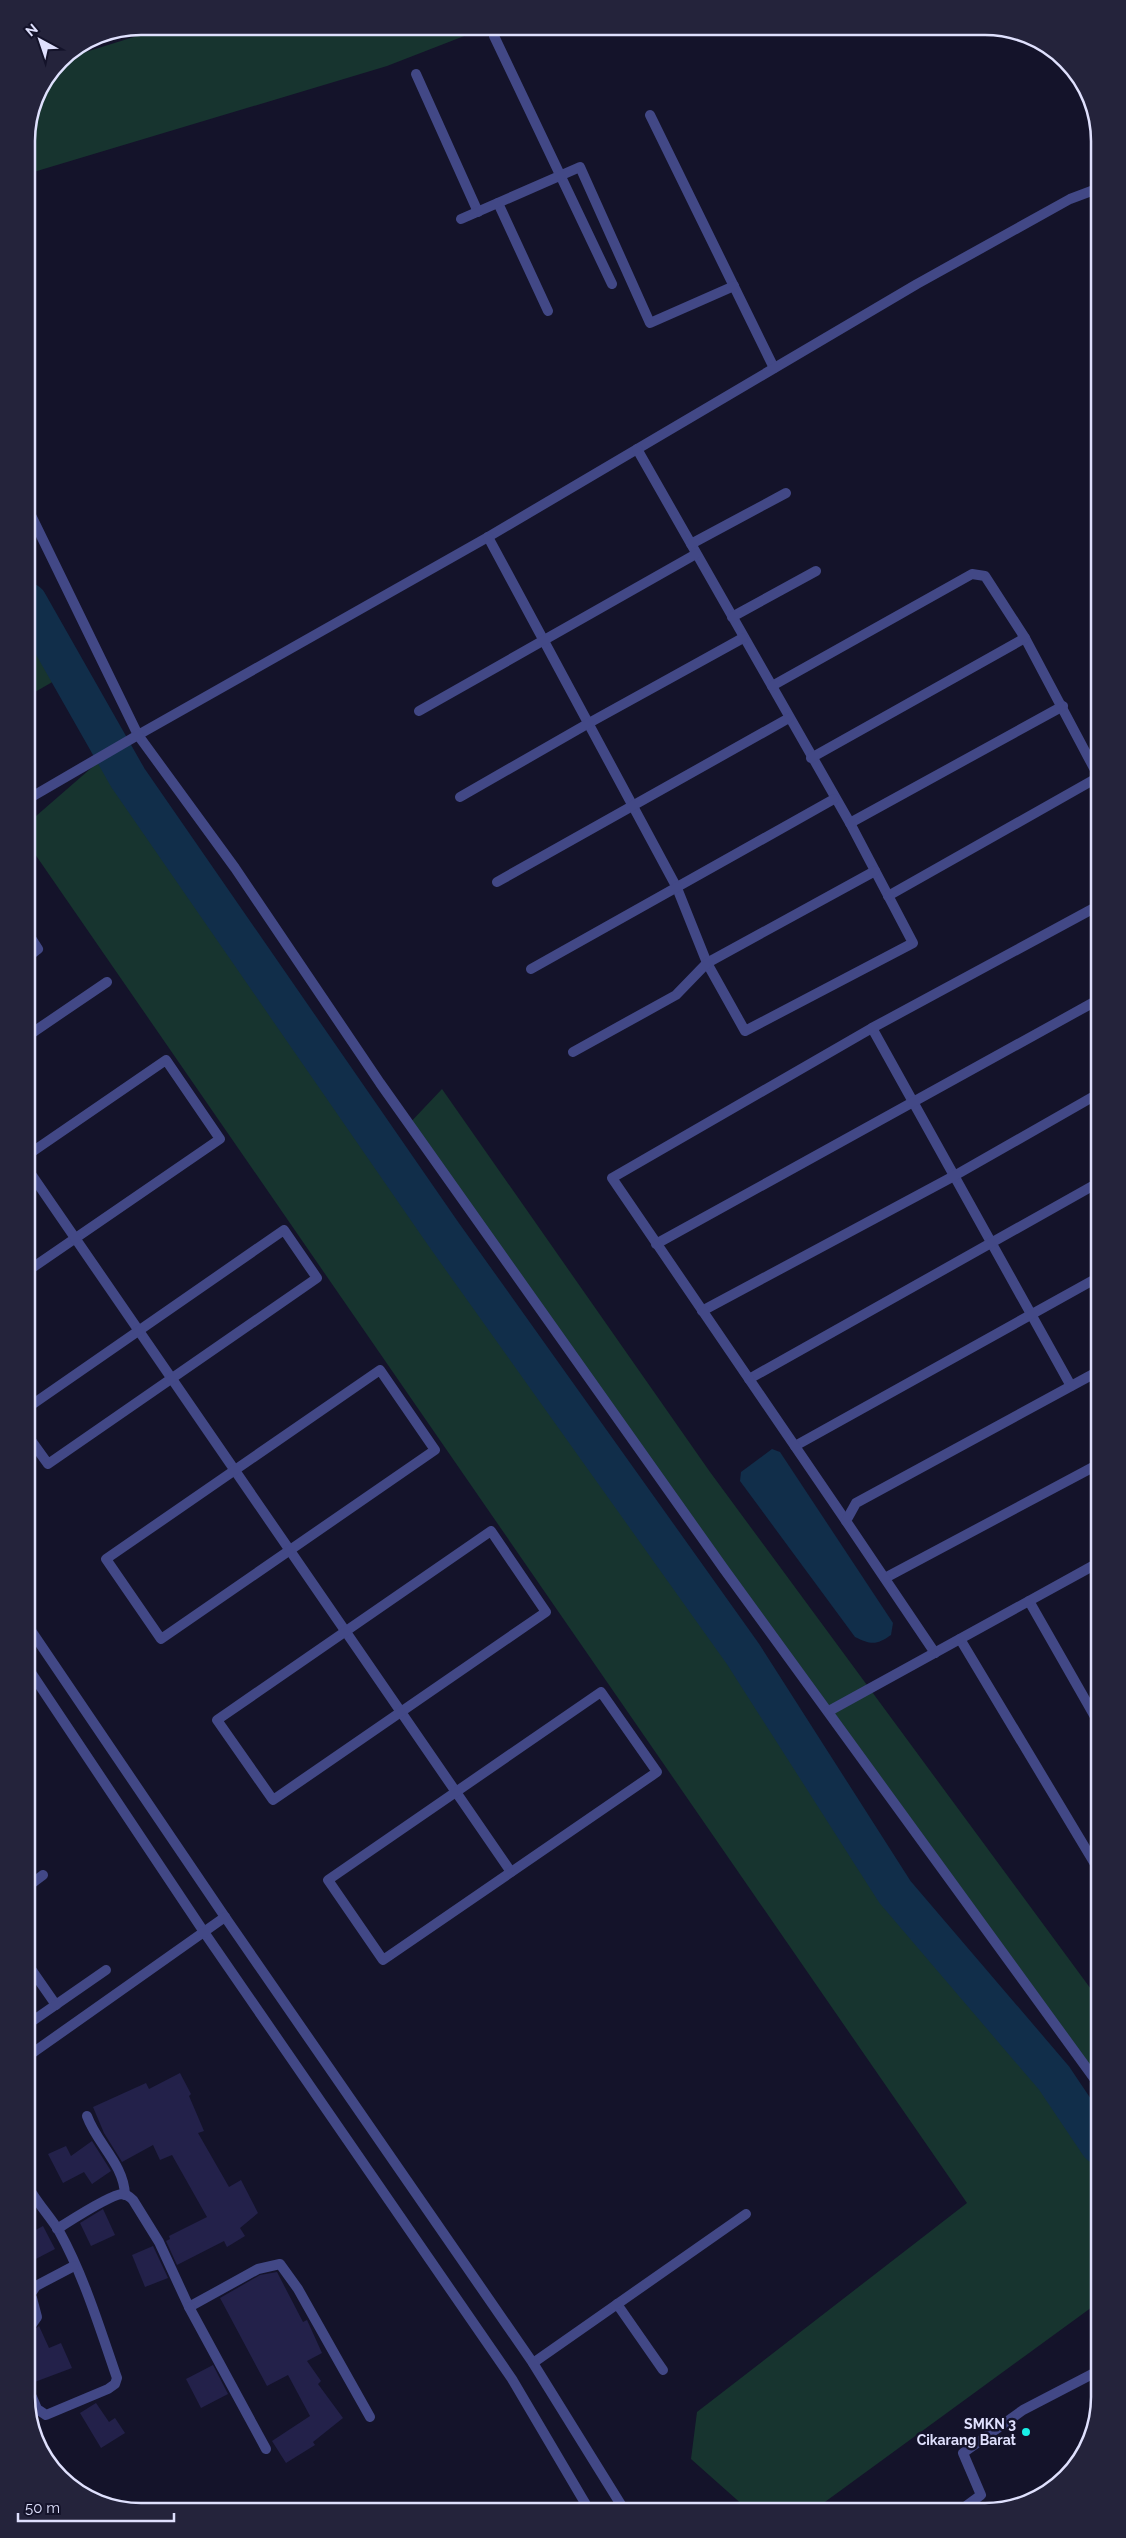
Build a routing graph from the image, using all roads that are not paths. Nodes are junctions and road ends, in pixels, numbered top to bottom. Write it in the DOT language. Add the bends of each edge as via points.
graph roads {
  1 [pos="494,36"];
  2 [pos="416,74"];
  3 [pos="650,115"];
  4 [pos="561,176"];
  5 [pos="1091,191"];
  6 [pos="498,203"];
  7 [pos="478,212"];
  8 [pos="461,219"];
  9 [pos="612,284"];
  10 [pos="734,286"];
  11 [pos="548,312"];
  12 [pos="774,368"];
  13 [pos="637,450"];
  14 [pos="786,493"];
  15 [pos="35,521"];
  16 [pos="488,537"];
  17 [pos="690,544"];
  18 [pos="696,554"];
  19 [pos="816,571"];
  20 [pos="732,617"];
  21 [pos="743,638"];
  22 [pos="1025,638"];
  23 [pos="544,641"];
  24 [pos="772,686"];
  25 [pos="1063,706"];
  26 [pos="419,711"];
  27 [pos="789,718"];
  28 [pos="589,722"];
  29 [pos="133,737"];
  30 [pos="811,758"];
  31 [pos="1091,762"];
  32 [pos="1091,781"];
  33 [pos="35,795"];
  34 [pos="460,798"];
  35 [pos="834,799"];
  36 [pos="632,804"];
  37 [pos="850,823"];
  38 [pos="875,871"];
  39 [pos="497,882"];
  40 [pos="677,888"];
  41 [pos="888,896"];
  42 [pos="1091,910"];
  43 [pos="707,963"];
  44 [pos="531,969"];
  45 [pos="107,982"];
  46 [pos="1091,1004"];
  47 [pos="872,1028"];
  48 [pos="35,1032"];
  49 [pos="573,1052"];
  50 [pos="1091,1099"];
  51 [pos="912,1101"];
  52 [pos="35,1150"];
  53 [pos="954,1176"];
  54 [pos="35,1180"];
  55 [pos="1091,1187"];
  56 [pos="75,1238"];
  57 [pos="992,1243"];
  58 [pos="656,1244"];
  59 [pos="35,1266"];
  60 [pos="1091,1281"];
  61 [pos="702,1311"];
  62 [pos="1031,1314"];
  63 [pos="139,1330"];
  64 [pos="1091,1375"];
  65 [pos="172,1379"];
  66 [pos="749,1379"];
  67 [pos="1071,1386"];
  68 [pos="35,1403"];
  69 [pos="35,1445"];
  70 [pos="794,1446"];
  71 [pos="1091,1468"];
  72 [pos="235,1470"];
  73 [pos="846,1521"];
  74 [pos="290,1550"];
  75 [pos="1091,1567"];
  76 [pos="885,1578"];
  77 [pos="1029,1601"];
  78 [pos="346,1631"];
  79 [pos="35,1635"];
  80 [pos="960,1639"];
  81 [pos="935,1653"];
  82 [pos="35,1678"];
  83 [pos="1091,1710"];
  84 [pos="829,1711"];
  85 [pos="401,1712"];
  86 [pos="456,1792"];
  87 [pos="1091,1858"];
  88 [pos="511,1872"];
  89 [pos="43,1875"];
  90 [pos="35,1881"];
  91 [pos="226,1917"];
  92 [pos="204,1932"];
  93 [pos="106,1970"];
  94 [pos="35,1975"];
  95 [pos="56,2005"];
  96 [pos="35,2019"];
  97 [pos="35,2051"];
  98 [pos="1091,2074"];
  99 [pos="87,2116"];
  100 [pos="125,2195"];
  101 [pos="35,2197"];
  102 [pos="746,2214"];
  103 [pos="57,2228"];
  104 [pos="74,2266"];
  105 [pos="35,2288"];
  106 [pos="617,2304"];
  107 [pos="189,2307"];
  108 [pos="35,2308"];
  109 [pos="35,2320"];
  110 [pos="533,2363"];
  111 [pos="663,2370"];
  112 [pos="1091,2375"];
  113 [pos="36,2404"];
  114 [pos="370,2417"];
  115 [pos="266,2449"];
  116 [pos="585,2503"];
  117 [pos="620,2503"];
  118 [pos="970,2503"];
  1 -- 4 [label="street"];
  2 -- 7 [label="street"];
  3 -- 10 [label="street"];
  4 -- 6 [label="street"];
  4 -- 9 [label="street"];
  4 -- 10 [label="street" via="580,167 650,323"];
  5 -- 12 [label="street" via="1070,199 925,279"];
  6 -- 7 [label="street"];
  6 -- 11 [label="street"];
  7 -- 8 [label="street"];
  10 -- 12 [label="street"];
  12 -- 13 [label="street"];
  13 -- 16 [label="street"];
  13 -- 17 [label="street"];
  14 -- 17 [label="street"];
  15 -- 29 [label="street"];
  16 -- 23 [label="street"];
  16 -- 29 [label="street"];
  17 -- 18 [label="street"];
  18 -- 20 [label="street"];
  18 -- 23 [label="street"];
  19 -- 20 [label="street"];
  20 -- 21 [label="street"];
  21 -- 24 [label="street"];
  21 -- 28 [label="street"];
  22 -- 24 [label="street" via="985,576 972,574"];
  22 -- 25 [label="street"];
  22 -- 30 [label="street"];
  23 -- 26 [label="street"];
  23 -- 28 [label="street"];
  24 -- 27 [label="street"];
  25 -- 31 [label="street"];
  25 -- 37 [label="street"];
  27 -- 30 [label="street"];
  27 -- 36 [label="street"];
  28 -- 34 [label="street"];
  28 -- 36 [label="street"];
  29 -- 33 [label="street"];
  29 -- 84 [label="street" via="235,868 426,1148 724,1569"];
  30 -- 35 [label="street"];
  32 -- 41 [label="street"];
  35 -- 37 [label="street"];
  35 -- 40 [label="street"];
  36 -- 39 [label="street"];
  36 -- 40 [label="street"];
  37 -- 38 [label="street"];
  38 -- 41 [label="street"];
  38 -- 43 [label="street"];
  40 -- 43 [label="street"];
  40 -- 44 [label="street"];
  41 -- 43 [label="street" via="913,943 744,1031"];
  42 -- 47 [label="street"];
  43 -- 49 [label="street" via="676,996"];
  45 -- 48 [label="street"];
  46 -- 51 [label="street"];
  47 -- 51 [label="street"];
  47 -- 58 [label="street" via="612,1178"];
  50 -- 53 [label="street"];
  51 -- 53 [label="street"];
  51 -- 58 [label="street"];
  52 -- 56 [label="street" via="166,1060 220,1139"];
  53 -- 57 [label="street"];
  53 -- 61 [label="street"];
  54 -- 56 [label="street"];
  55 -- 57 [label="street"];
  56 -- 59 [label="street"];
  56 -- 63 [label="street"];
  57 -- 62 [label="street"];
  57 -- 66 [label="street"];
  58 -- 61 [label="street"];
  60 -- 62 [label="street"];
  61 -- 66 [label="street"];
  62 -- 67 [label="street"];
  62 -- 70 [label="street"];
  63 -- 65 [label="street"];
  63 -- 65 [label="street" via="284,1230 317,1278"];
  63 -- 68 [label="street"];
  64 -- 67 [label="street"];
  65 -- 69 [label="street" via="48,1464"];
  65 -- 72 [label="street"];
  66 -- 70 [label="street"];
  67 -- 73 [label="street" via="856,1503"];
  70 -- 73 [label="street"];
  71 -- 76 [label="street"];
  72 -- 74 [label="street"];
  72 -- 74 [label="street" via="106,1559 161,1639"];
  72 -- 74 [label="street" via="380,1370 435,1450"];
  73 -- 76 [label="street"];
  74 -- 78 [label="street"];
  75 -- 77 [label="street"];
  76 -- 81 [label="street"];
  77 -- 80 [label="street"];
  77 -- 83 [label="street"];
  78 -- 85 [label="street"];
  78 -- 85 [label="street" via="217,1720 273,1800"];
  78 -- 85 [label="street" via="491,1531 546,1612"];
  79 -- 91 [label="street"];
  80 -- 81 [label="street"];
  80 -- 87 [label="street"];
  81 -- 84 [label="street"];
  82 -- 92 [label="street"];
  84 -- 98 [label="street"];
  85 -- 86 [label="street"];
  86 -- 88 [label="street"];
  86 -- 88 [label="street" via="328,1880 344,1904 383,1960"];
  86 -- 88 [label="street" via="601,1692 657,1772"];
  89 -- 90 [label="street"];
  91 -- 92 [label="street"];
  91 -- 110 [label="street"];
  92 -- 97 [label="street"];
  92 -- 116 [label="street" via="512,2379"];
  93 -- 95 [label="street"];
  94 -- 95 [label="street"];
  95 -- 96 [label="street"];
  99 -- 100 [label="street" via="122,2174"];
  100 -- 103 [label="street" via="112,2197"];
  100 -- 107 [label="street" via="133,2200 159,2242"];
  101 -- 103 [label="street"];
  102 -- 106 [label="street"];
  103 -- 104 [label="street"];
  104 -- 105 [label="street"];
  104 -- 113 [label="street" via="98,2324 116,2378 115,2384 108,2390 46,2415"];
  106 -- 110 [label="street"];
  106 -- 111 [label="street"];
  107 -- 114 [label="street" via="258,2269 280,2264 298,2289"];
  107 -- 115 [label="street"];
  108 -- 109 [label="street" via="38,2317"];
  110 -- 117 [label="street"];
  112 -- 118 [label="street" via="1022,2410 963,2454 981,2495"];
}
